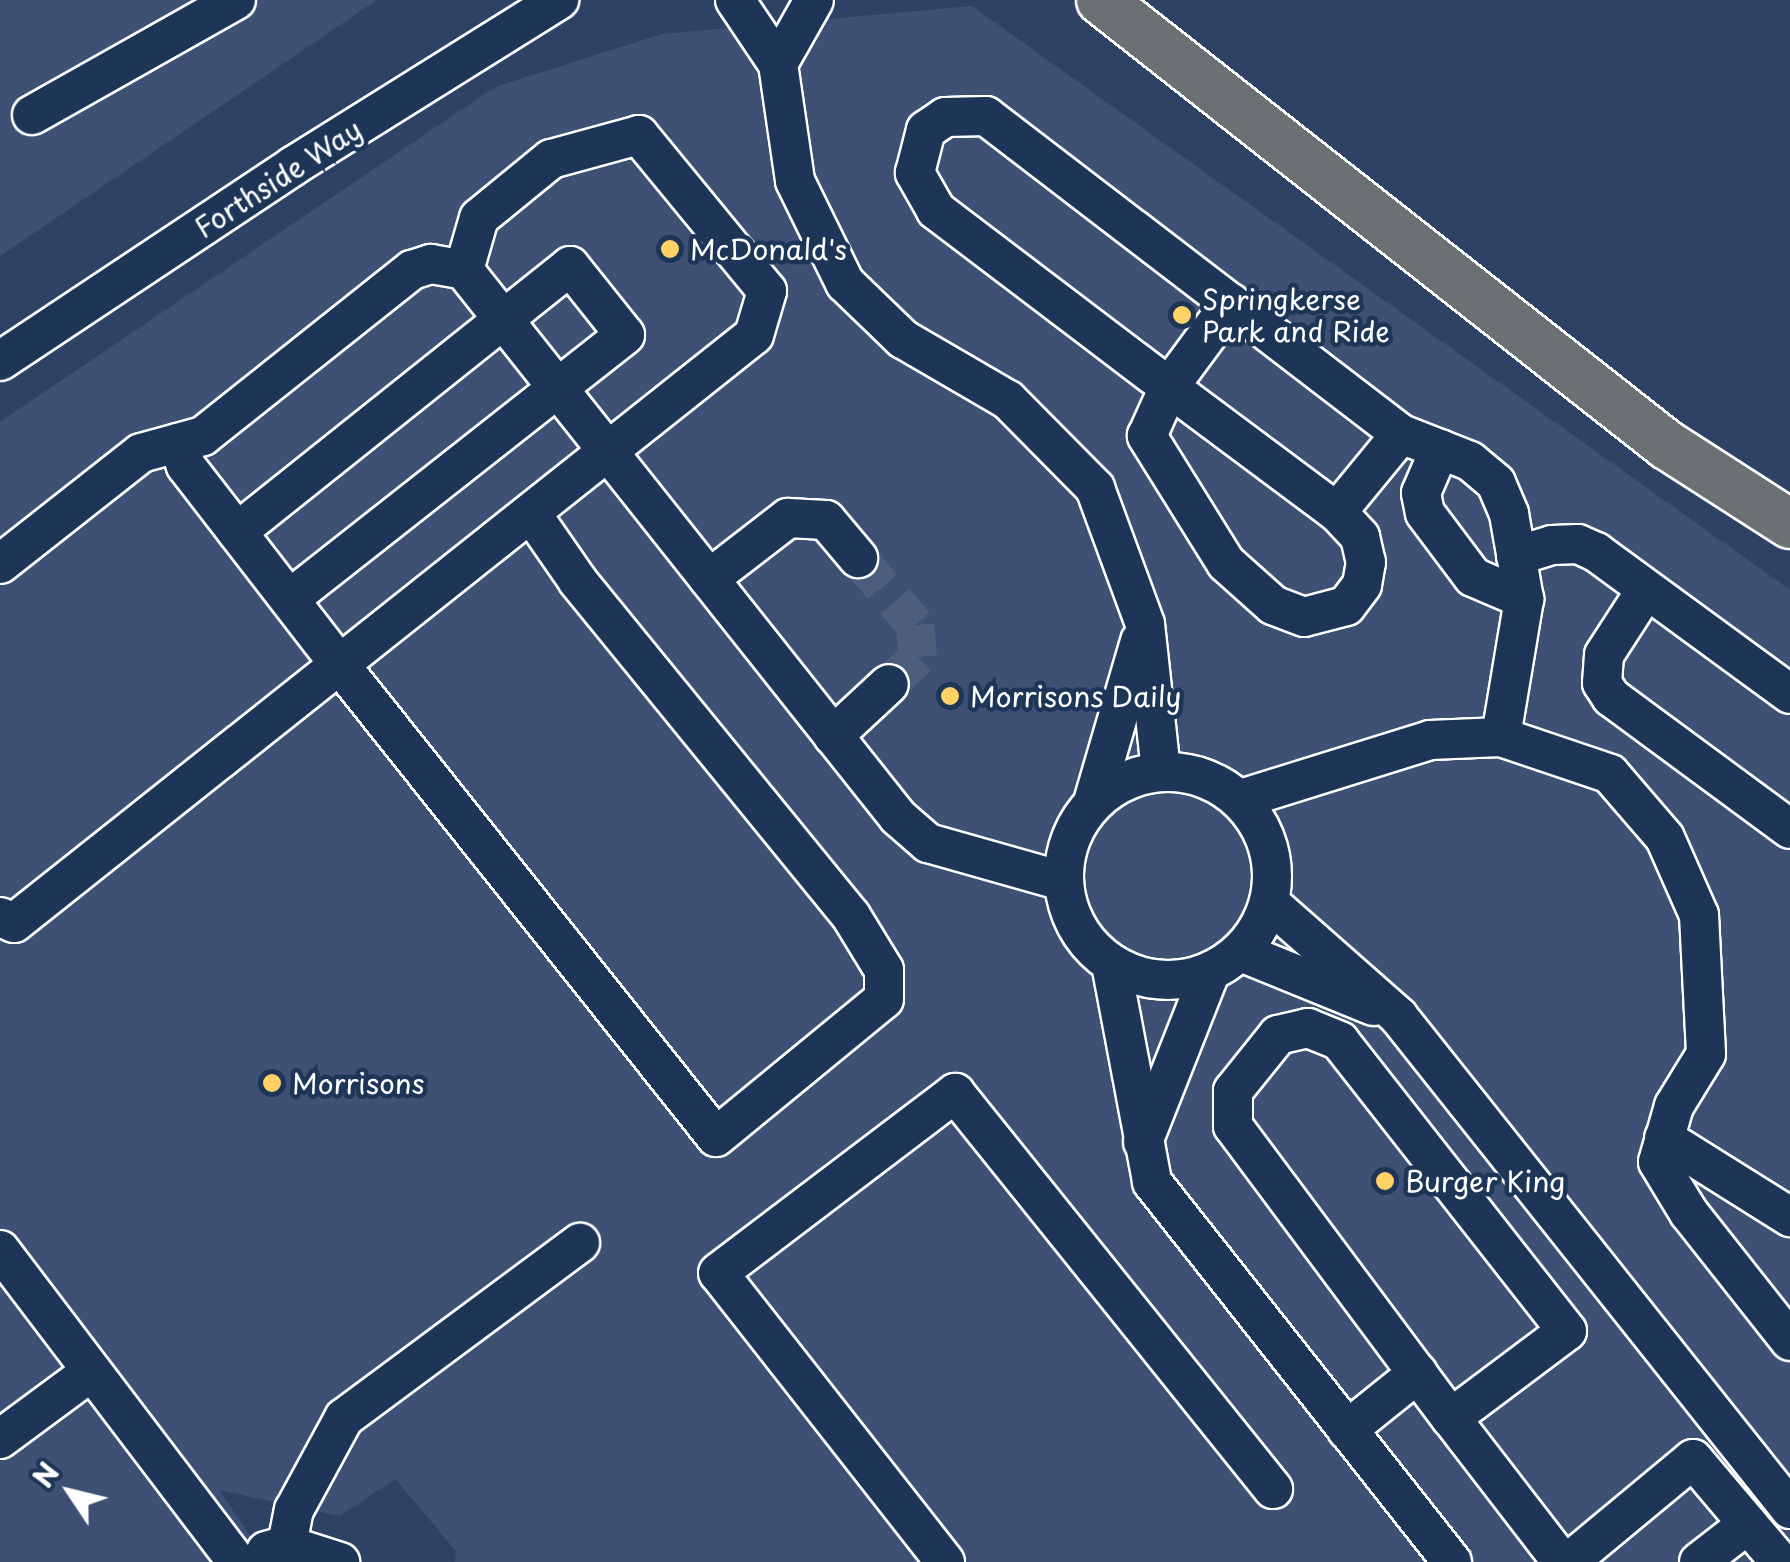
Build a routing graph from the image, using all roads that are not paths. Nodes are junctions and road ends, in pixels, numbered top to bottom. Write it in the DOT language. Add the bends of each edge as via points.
graph roads {
  1 [pos="236,0"];
  2 [pos="559,0"];
  3 [pos="735,0"];
  4 [pos="814,0"];
  5 [pos="1072,0"];
  6 [pos="197,9"];
  7 [pos="1118,11"];
  8 [pos="778,64"];
  9 [pos="32,115"];
  10 [pos="464,270"];
  11 [pos="1231,303"];
  12 [pos="502,318"];
  13 [pos="0,361"];
  14 [pos="1168,387"];
  15 [pos="558,389"];
  16 [pos="1401,434"];
  17 [pos="178,443"];
  18 [pos="1440,450"];
  19 [pos="608,452"];
  20 [pos="532,512"];
  21 [pos="1337,512"];
  22 [pos="1790,524"];
  23 [pos="237,532"];
  24 [pos="1516,556"];
  25 [pos="858,558"];
  26 [pos="0,564"];
  27 [pos="709,579"];
  28 [pos="1646,590"];
  29 [pos="289,599"];
  30 [pos="1524,599"];
  31 [pos="1145,624"];
  32 [pos="340,665"];
  33 [pos="890,684"];
  34 [pos="1790,694"];
  35 [pos="833,736"];
  36 [pos="1500,737"];
  37 [pos="1162,771"];
  38 [pos="1241,800"];
  39 [pos="1093,802"];
  40 [pos="1790,828"];
  41 [pos="1060,880"];
  42 [pos="1270,903"];
  43 [pos="5,924"];
  44 [pos="1225,962"];
  45 [pos="1111,964"];
  46 [pos="1398,1016"];
  47 [pos="1664,1138"];
  48 [pos="1142,1144"];
  49 [pos="1790,1216"];
  50 [pos="580,1244"];
  51 [pos="0,1250"];
  52 [pos="1790,1341"];
  53 [pos="92,1371"];
  54 [pos="1418,1373"];
  55 [pos="1452,1418"];
  56 [pos="1348,1430"];
  57 [pos="0,1439"];
  58 [pos="1273,1489"];
  59 [pos="1790,1509"];
  60 [pos="1748,1524"];
  61 [pos="288,1545"];
  62 [pos="232,1561"];
  63 [pos="340,1562"];
  64 [pos="944,1562"];
  65 [pos="1452,1562"];
  66 [pos="1566,1562"];
  67 [pos="1699,1562"];
  68 [pos="1780,1562"];
  1 -- 6 [label="street"];
  2 -- 13 [label="street, Forthside Way"];
  3 -- 8 [label="street"];
  4 -- 8 [label="street"];
  5 -- 7 [label="main road"];
  6 -- 9 [label="street"];
  7 -- 22 [label="main road" via="1652,432"];
  8 -- 31 [label="street" via="795,181 845,283 903,339 1008,400 1095,488"];
  10 -- 12 [label="street"];
  10 -- 17 [label="street" via="431,264 412,270 203,436"];
  10 -- 19 [label="street" via="479,218 551,159 639,134 767,292 754,335"];
  11 -- 14 [label="street"];
  11 -- 14 [label="street" via="986,116 945,117 926,130 915,174 936,210"];
  11 -- 16 [label="street"];
  12 -- 15 [label="street"];
  12 -- 15 [label="street" via="570,266 625,335"];
  12 -- 23 [label="street"];
  14 -- 21 [label="street"];
  14 -- 21 [label="street" via="1148,436 1226,563 1273,605 1304,617 1326,616 1346,606 1362,585 1360,537"];
  15 -- 19 [label="street"];
  15 -- 29 [label="street"];
  16 -- 18 [label="street"];
  16 -- 21 [label="street"];
  17 -- 23 [label="street" via="186,466"];
  17 -- 26 [label="street" via="141,453"];
  18 -- 24 [label="street" via="1470,461 1496,482"];
  18 -- 30 [label="street" via="1421,493 1425,513 1473,576"];
  19 -- 20 [label="street"];
  19 -- 27 [label="street"];
  20 -- 32 [label="street"];
  20 -- 32 [label="street" via="578,582 851,916 884,970 884,998 716,1137"];
  23 -- 29 [label="street"];
  24 -- 28 [label="street" via="1578,544"];
  24 -- 30 [label="street"];
  25 -- 27 [label="street" via="826,520 788,518"];
  27 -- 35 [label="street"];
  28 -- 34 [label="street"];
  28 -- 40 [label="street" via="1604,655 1602,683 1611,697"];
  29 -- 32 [label="street"];
  30 -- 36 [label="street"];
  31 -- 37 [label="street"];
  31 -- 39 [label="street"];
  32 -- 43 [label="street"];
  33 -- 35 [label="street"];
  35 -- 41 [label="street" via="898,817 928,843"];
  36 -- 38 [label="street" via="1430,740"];
  36 -- 47 [label="street" via="1610,774 1665,838 1699,914 1706,1054 1674,1106"];
  37 -- 38 [label="street" via="1210,779"];
  37 -- 39 [label="street" via="1122,781"];
  38 -- 42 [label="street" via="1266,837 1274,873"];
  39 -- 41 [label="street" via="1072,835"];
  41 -- 45 [label="street" via="1078,930"];
  42 -- 44 [label="street"];
  42 -- 46 [label="street"];
  44 -- 45 [label="street" via="1144,979"];
  44 -- 46 [label="street"];
  44 -- 48 [label="street"];
  45 -- 48 [label="street"];
  46 -- 59 [label="street"];
  47 -- 49 [label="street"];
  47 -- 52 [label="street" via="1658,1162 1689,1213"];
  48 -- 56 [label="street" via="1152,1182"];
  50 -- 61 [label="street" via="344,1418 294,1510"];
  51 -- 53 [label="street"];
  53 -- 57 [label="street"];
  53 -- 62 [label="street"];
  54 -- 55 [label="street"];
  54 -- 55 [label="street" via="1233,1126 1233,1091 1278,1036 1308,1028 1340,1042 1567,1331"];
  54 -- 56 [label="street"];
  55 -- 66 [label="street"];
  56 -- 65 [label="street"];
  58 -- 64 [label="street" via="955,1093 718,1273"];
  60 -- 66 [label="street" via="1693,1459"];
  60 -- 67 [label="street"];
  60 -- 68 [label="street"];
  61 -- 62 [label="street"];
  61 -- 63 [label="street"];
}
